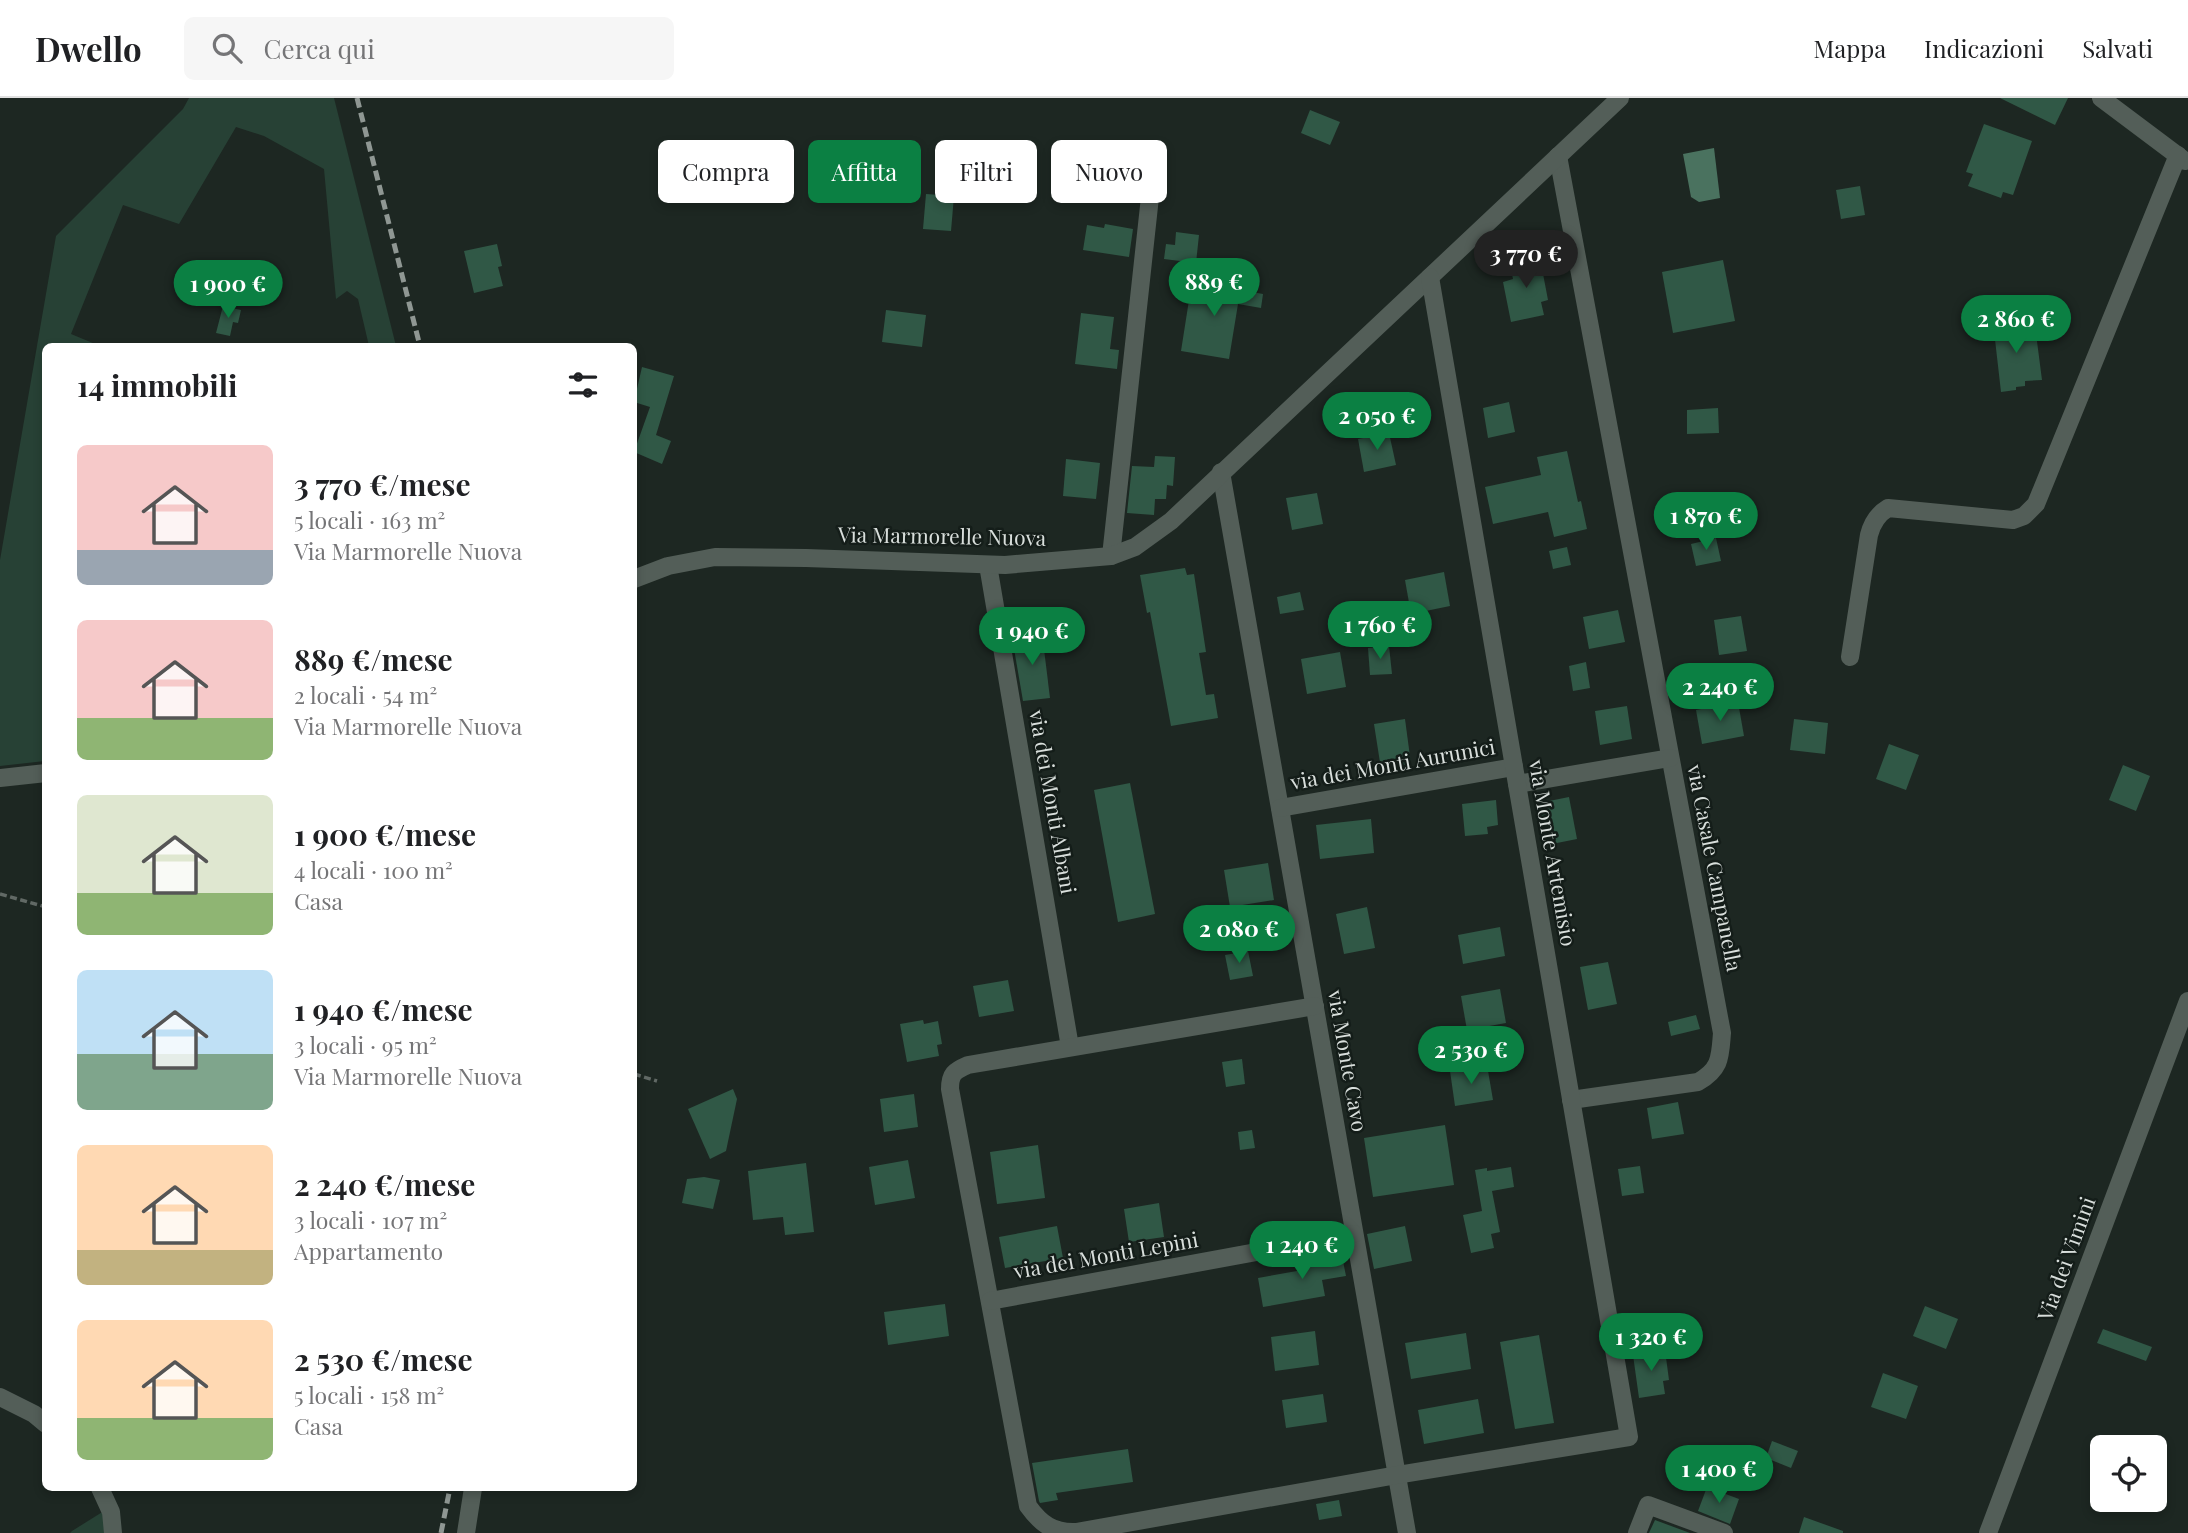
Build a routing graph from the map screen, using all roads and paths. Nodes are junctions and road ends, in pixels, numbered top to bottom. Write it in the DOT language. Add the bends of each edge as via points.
graph roads {
  1 [pos="1620,98"];
  2 [pos="2101,98"];
  3 [pos="1558,156"];
  4 [pos="2183,159"];
  5 [pos="1149,203"];
  6 [pos="1430,276"];
  7 [pos="1221,472"];
  8 [pos="1111,556"];
  9 [pos="988,565"];
  10 [pos="637,578"];
  11 [pos="1850,657"];
  12 [pos="1670,758"];
  13 [pos="42,773"];
  14 [pos="1516,775"];
  15 [pos="0,778"];
  16 [pos="1280,807"];
  17 [pos="0,894"];
  18 [pos="42,906"];
  19 [pos="2188,1001"];
  20 [pos="1315,1006"];
  21 [pos="1070,1047"];
  22 [pos="637,1075"];
  23 [pos="657,1081"];
  24 [pos="1571,1100"];
  25 [pos="1354,1234"];
  26 [pos="990,1300"];
  27 [pos="0,1397"];
  28 [pos="42,1421"];
  29 [pos="1397,1475"];
  30 [pos="101,1491"];
  31 [pos="472,1491"];
  32 [pos="113,1533"];
  33 [pos="466,1533"];
  34 [pos="1407,1533"];
  35 [pos="1637,1533"];
  36 [pos="1724,1533"];
  37 [pos="1988,1533"];
  1 -- 3 [label="street, Via Marmorelle Nuova"];
  2 -- 4 [label="street"];
  3 -- 6 [label="street, Via Marmorelle Nuova"];
  3 -- 12 [label="street, via Casale Campanella"];
  4 -- 11 [label="street" via="2036,505 2013,520 1888,508 1882,512 1869,535"];
  5 -- 8 [label="street"];
  6 -- 7 [label="street, Via Marmorelle Nuova"];
  6 -- 14 [label="street, via Monte Artemisio"];
  7 -- 8 [label="street, Via Marmorelle Nuova" via="1150,538"];
  7 -- 16 [label="street, via Monte Cavo"];
  8 -- 9 [label="street, Via Marmorelle Nuova"];
  9 -- 10 [label="street, Via Marmorelle Nuova" via="715,558 668,566"];
  9 -- 21 [label="street, via dei Monti Albani"];
  12 -- 14 [label="street, via dei Monti Aurunici"];
  12 -- 24 [label="street, via Casale Campanella" via="1722,1033 1720,1059 1712,1074 1698,1082"];
  13 -- 15 [label="street"];
  14 -- 16 [label="street, via dei Monti Aurunici"];
  14 -- 24 [label="street, via Monte Artemisio"];
  16 -- 20 [label="street, via Monte Cavo"];
  17 -- 18 [label="path"];
  19 -- 37 [label="street, Via dei Vimini"];
  20 -- 21 [label="street"];
  20 -- 25 [label="street, via Monte Cavo"];
  21 -- 26 [label="street" via="968,1065 954,1070 950,1077"];
  22 -- 23 [label="path"];
  24 -- 29 [label="street, via Monte Artemisio" via="1629,1437"];
  25 -- 26 [label="street, via dei Monti Lepini"];
  25 -- 29 [label="street, via Monte Cavo"];
  26 -- 29 [label="street" via="1028,1506 1049,1528 1076,1532"];
  27 -- 28 [label="street"];
  29 -- 34 [label="street, via Monte Cavo"];
  30 -- 32 [label="street" via="111,1512"];
  31 -- 33 [label="street"];
  35 -- 36 [label="street" via="1648,1505"];
}
